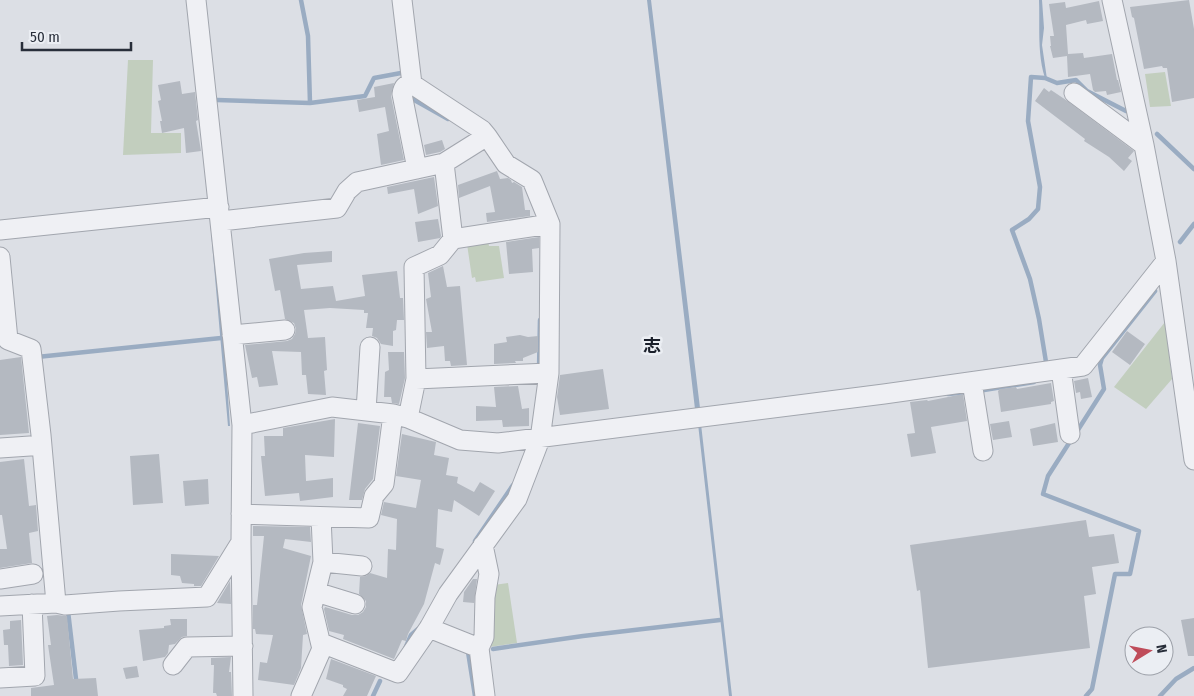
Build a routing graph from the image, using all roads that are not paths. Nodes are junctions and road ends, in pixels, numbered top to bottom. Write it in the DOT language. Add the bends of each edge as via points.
graph roads {
  1 [pos="196,0"];
  2 [pos="402,0"];
  3 [pos="1112,0"];
  4 [pos="412,84"];
  5 [pos="1074,93"];
  6 [pos="487,136"];
  7 [pos="1144,144"];
  8 [pos="444,163"];
  9 [pos="417,168"];
  10 [pos="220,214"];
  11 [pos="550,224"];
  12 [pos="0,230"];
  13 [pos="453,239"];
  14 [pos="0,257"];
  15 [pos="1166,261"];
  16 [pos="285,330"];
  17 [pos="232,335"];
  18 [pos="370,347"];
  19 [pos="1186,349"];
  20 [pos="1062,369"];
  21 [pos="549,373"];
  22 [pos="416,379"];
  23 [pos="972,382"];
  24 [pos="366,411"];
  25 [pos="401,416"];
  26 [pos="1191,423"];
  27 [pos="242,425"];
  28 [pos="1070,434"];
  29 [pos="540,439"];
  30 [pos="30,446"];
  31 [pos="0,448"];
  32 [pos="983,452"];
  33 [pos="1194,460"];
  34 [pos="241,514"];
  35 [pos="321,517"];
  36 [pos="241,542"];
  37 [pos="483,545"];
  38 [pos="323,562"];
  39 [pos="362,566"];
  40 [pos="33,574"];
  41 [pos="0,579"];
  42 [pos="316,592"];
  43 [pos="32,604"];
  44 [pos="61,604"];
  45 [pos="355,604"];
  46 [pos="0,606"];
  47 [pos="429,628"];
  48 [pos="243,646"];
  49 [pos="479,648"];
  50 [pos="322,649"];
  51 [pos="173,665"];
  52 [pos="0,678"];
  53 [pos="243,696"];
  54 [pos="301,696"];
  55 [pos="485,696"];
  1 -- 10 [label="street"];
  2 -- 4 [label="street"];
  3 -- 7 [label="street"];
  4 -- 6 [label="street"];
  4 -- 9 [label="street" via="406,85 402,94"];
  5 -- 7 [label="street"];
  6 -- 8 [label="street"];
  6 -- 11 [label="street" via="506,164 532,180"];
  7 -- 15 [label="street"];
  8 -- 9 [label="street"];
  8 -- 13 [label="street"];
  9 -- 10 [label="street" via="357,182 336,208"];
  10 -- 12 [label="street"];
  10 -- 17 [label="street"];
  11 -- 13 [label="street"];
  11 -- 21 [label="street"];
  13 -- 22 [label="street" via="440,255 414,267"];
  14 -- 44 [label="street" via="8,340 31,349"];
  15 -- 19 [label="street"];
  15 -- 20 [label="street" via="1083,366"];
  16 -- 17 [label="street"];
  17 -- 27 [label="street"];
  18 -- 24 [label="street"];
  19 -- 26 [label="street"];
  20 -- 23 [label="street"];
  20 -- 28 [label="street"];
  21 -- 22 [label="street"];
  21 -- 29 [label="street"];
  22 -- 25 [label="street"];
  23 -- 29 [label="street"];
  23 -- 32 [label="street"];
  24 -- 25 [label="street"];
  24 -- 27 [label="street" via="332,407"];
  25 -- 29 [label="street" via="460,440 498,443"];
  25 -- 35 [label="street" via="384,484 374,496 369,518"];
  26 -- 33 [label="street"];
  27 -- 34 [label="street"];
  29 -- 37 [label="street" via="517,499"];
  30 -- 31 [label="street"];
  34 -- 35 [label="street"];
  34 -- 36 [label="street"];
  35 -- 38 [label="street"];
  36 -- 44 [label="street" via="207,597"];
  36 -- 48 [label="street"];
  37 -- 47 [label="street" via="448,594"];
  37 -- 49 [label="street" via="489,574 484,637"];
  38 -- 39 [label="street"];
  38 -- 42 [label="street"];
  40 -- 41 [label="street"];
  42 -- 45 [label="street"];
  42 -- 50 [label="street" via="312,607"];
  43 -- 44 [label="street"];
  43 -- 46 [label="street"];
  43 -- 52 [label="street" via="35,676"];
  47 -- 49 [label="street"];
  47 -- 50 [label="street" via="398,673 324,644"];
  48 -- 51 [label="street" via="187,647"];
  48 -- 53 [label="street"];
  49 -- 55 [label="street"];
  50 -- 54 [label="street"];
}
